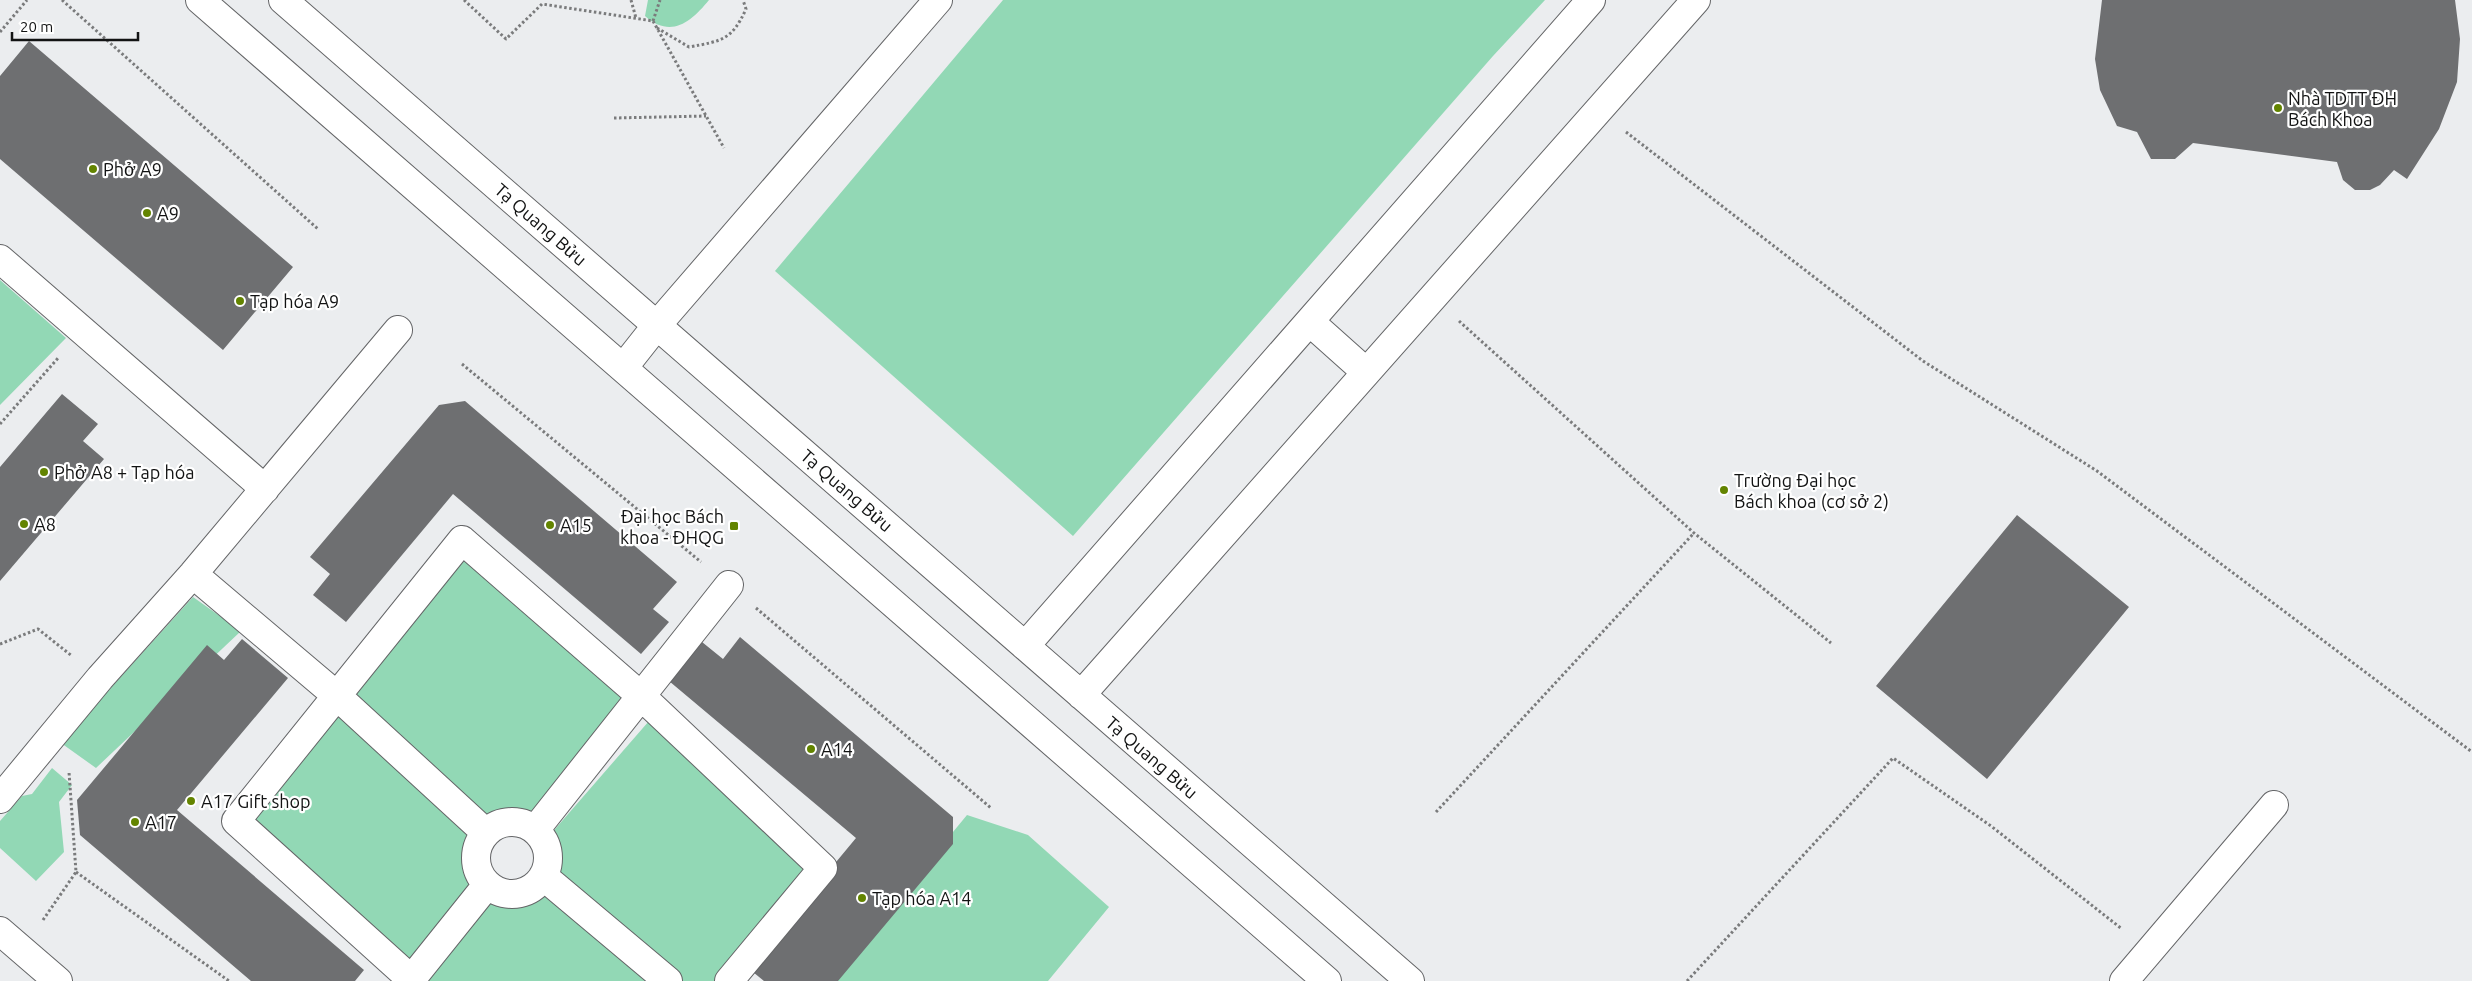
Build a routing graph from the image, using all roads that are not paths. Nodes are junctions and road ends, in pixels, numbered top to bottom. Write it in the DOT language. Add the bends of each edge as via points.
graph roads {
  1 [pos="200,0"];
  2 [pos="283,0"];
  3 [pos="938,0"];
  4 [pos="1591,0"];
  5 [pos="1683,4"];
  6 [pos="0,259"];
  7 [pos="1310,322"];
  8 [pos="657,325"];
  9 [pos="398,330"];
  10 [pos="623,368"];
  11 [pos="1366,372"];
  12 [pos="265,489"];
  13 [pos="193,574"];
  14 [pos="729,585"];
  15 [pos="1025,646"];
  16 [pos="336,695"];
  17 [pos="1081,695"];
  18 [pos="641,696"];
  19 [pos="0,800"];
  20 [pos="2274,805"];
  21 [pos="535,830"];
  22 [pos="485,832"];
  23 [pos="543,876"];
  24 [pos="487,885"];
  25 [pos="0,931"];
  26 [pos="412,980"];
  27 [pos="58,981"];
  28 [pos="668,981"];
  29 [pos="729,981"];
  30 [pos="1327,981"];
  31 [pos="1410,981"];
  32 [pos="2124,981"];
  1 -- 10 [label="street"];
  2 -- 8 [label="street, Tạ Quang Bửu"];
  3 -- 8 [label="street"];
  4 -- 7 [label="street"];
  5 -- 11 [label="street" via="1598,110"];
  6 -- 12 [label="street"];
  7 -- 11 [label="street"];
  7 -- 15 [label="street"];
  8 -- 10 [label="street"];
  8 -- 15 [label="street, Tạ Quang Bửu"];
  9 -- 12 [label="street"];
  10 -- 30 [label="street"];
  11 -- 17 [label="street"];
  12 -- 13 [label="street"];
  13 -- 16 [label="street"];
  13 -- 19 [label="street" via="100,678"];
  14 -- 18 [label="street"];
  15 -- 17 [label="street, Tạ Quang Bửu"];
  16 -- 18 [label="street" via="462,540"];
  16 -- 22 [label="street"];
  16 -- 26 [label="street" via="236,821"];
  17 -- 31 [label="street, Tạ Quang Bửu"];
  18 -- 21 [label="street"];
  18 -- 29 [label="street" via="823,868"];
  20 -- 32 [label="street"];
  21 -- 22 [label="street" via="515,822 494,826"];
  21 -- 23 [label="street" via="548,851 548,864"];
  22 -- 24 [label="street" via="475,853 478,870"];
  23 -- 24 [label="street" via="537,885 517,895 506,894"];
  23 -- 28 [label="street"];
  24 -- 26 [label="street"];
  25 -- 27 [label="street"];
}
